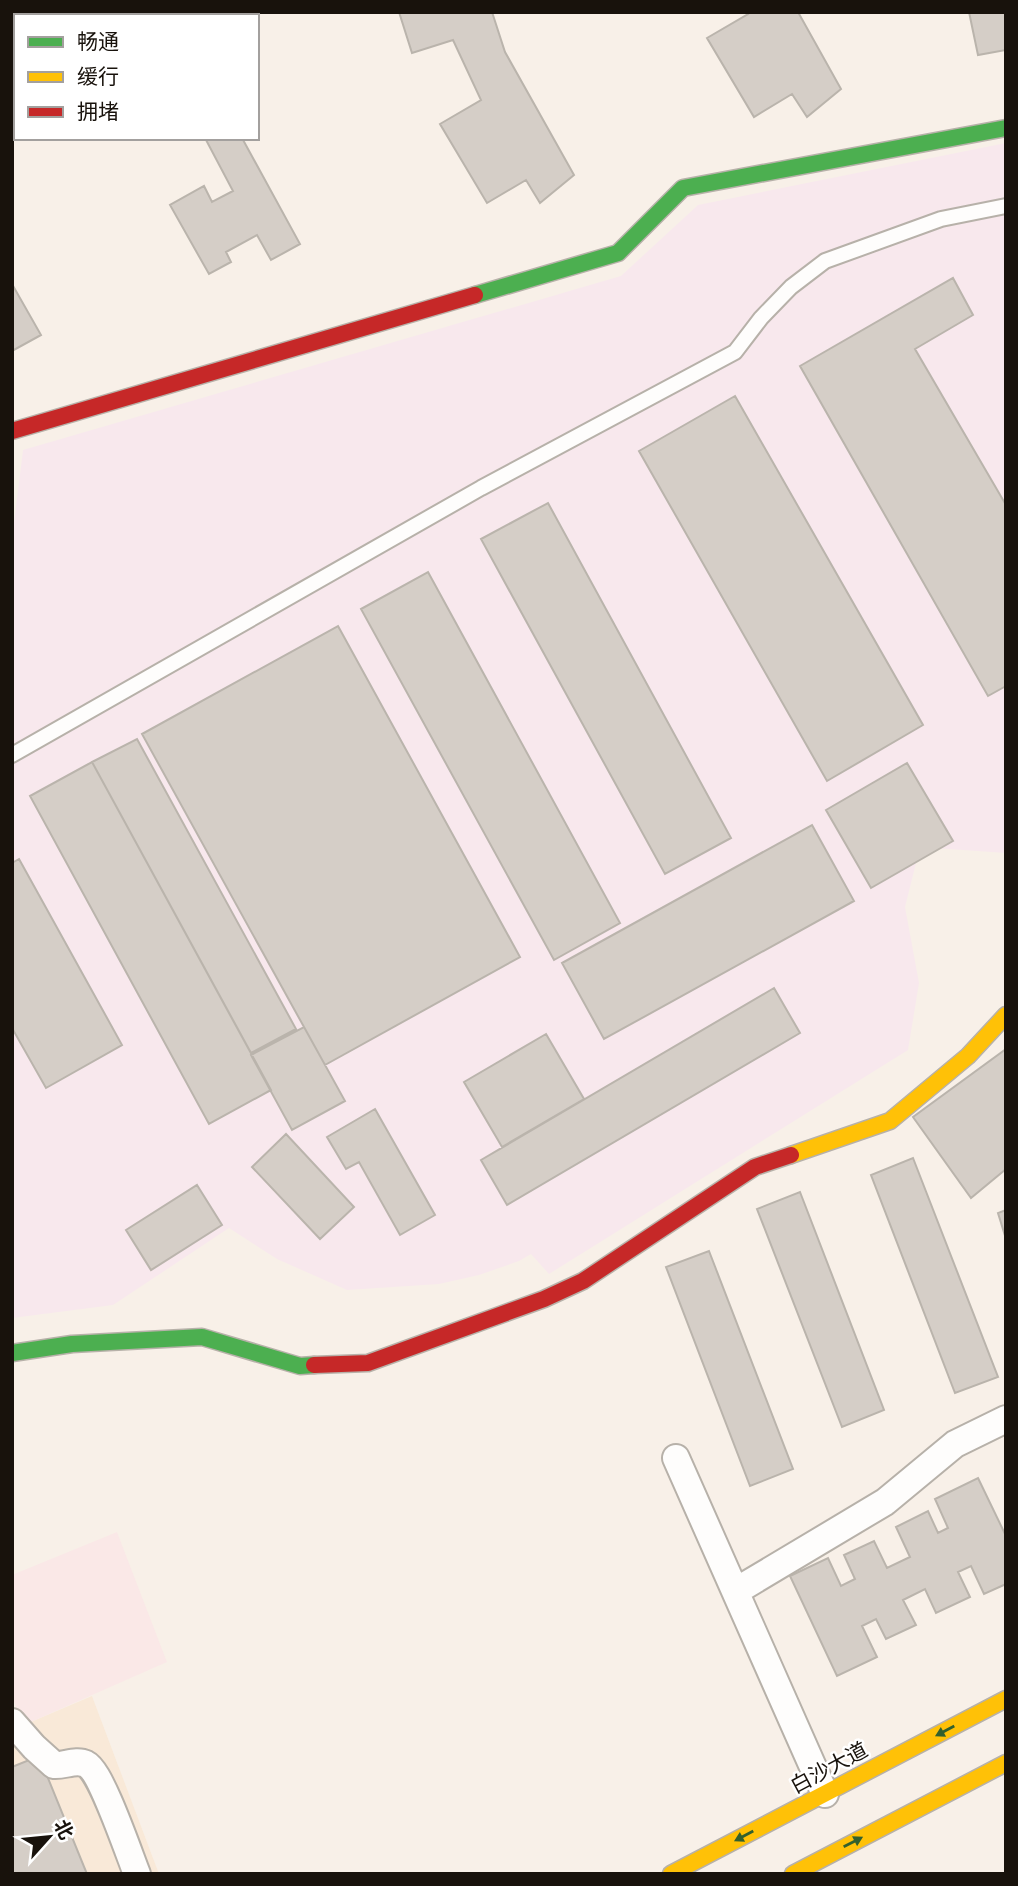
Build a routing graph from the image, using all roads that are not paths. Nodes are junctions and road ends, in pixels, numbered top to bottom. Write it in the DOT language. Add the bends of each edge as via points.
graph roads {
  1 [pos="1006,128"];
  2 [pos="1006,205"];
  3 [pos="12,431"];
  4 [pos="12,755"];
  5 [pos="1006,1015"];
  6 [pos="12,1353"];
  7 [pos="1006,1419"];
  8 [pos="676,1458"];
  9 [pos="736,1591"];
  10 [pos="1006,1699"];
  11 [pos="12,1723"];
  12 [pos="23,1752"];
  13 [pos="1006,1763"];
  14 [pos="825,1794"];
  15 [pos="136,1874"];
  16 [pos="671,1874"];
  17 [pos="793,1874"];
  1 -- 3 [label="street" via="683,188 618,253"];
  2 -- 4 [label="lane" via="941,219 825,261 791,287 735,352 481,488"];
  5 -- 6 [label="street" via="968,1056 890,1121 755,1167 583,1281 368,1363 300,1366 202,1337"];
  7 -- 9 [label="street" via="955,1444 885,1502"];
  8 -- 9 [label="street"];
  9 -- 14 [label="street"];
  10 -- 14 [label="street, 白沙大道, one-way"];
  11 -- 12 [label="street"];
  12 -- 15 [label="street" via="54,1765 83,1762 92,1769"];
  17 -- 13 [label="street, one-way"];
  14 -- 16 [label="street, 白沙大道, one-way"];
}
